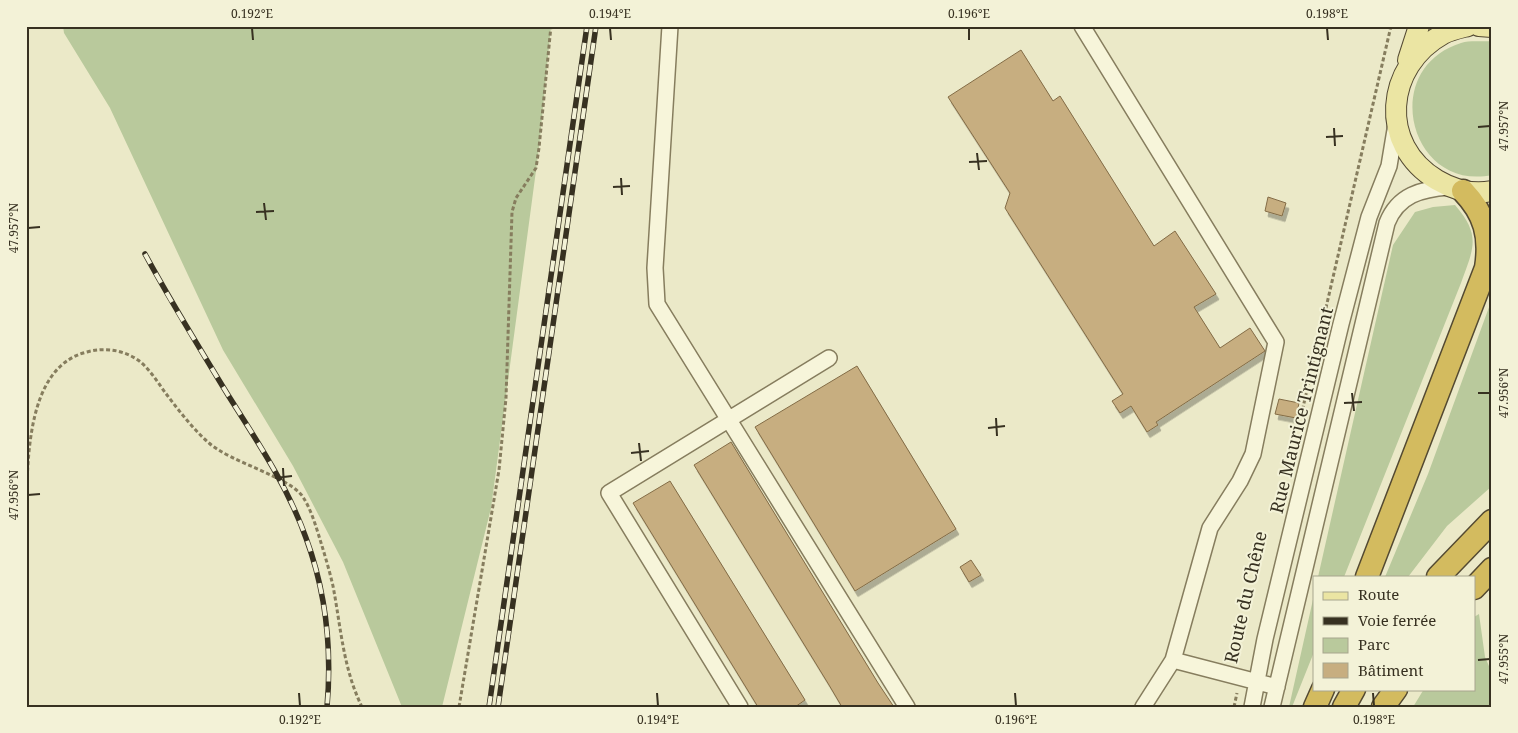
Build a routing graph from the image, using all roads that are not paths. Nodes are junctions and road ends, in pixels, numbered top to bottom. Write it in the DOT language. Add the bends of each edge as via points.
graph roads {
  1 [pos="670,26"];
  2 [pos="1082,26"];
  3 [pos="1419,26"];
  4 [pos="1468,26"];
  5 [pos="1479,26"];
  6 [pos="1492,27"];
  7 [pos="1406,68"];
  8 [pos="1396,124"];
  9 [pos="1456,189"];
  10 [pos="1492,191"];
  11 [pos="1492,216"];
  12 [pos="829,358"];
  13 [pos="728,418"];
  14 [pos="1492,521"];
  15 [pos="1492,569"];
  16 [pos="1367,576"];
  17 [pos="1439,576"];
  18 [pos="1476,586"];
  19 [pos="1173,660"];
  20 [pos="1256,682"];
  21 [pos="1276,687"];
  22 [pos="1323,690"];
  23 [pos="1353,690"];
  24 [pos="1395,690"];
  25 [pos="740,707"];
  26 [pos="907,707"];
  27 [pos="1143,707"];
  28 [pos="1252,707"];
  29 [pos="1272,707"];
  30 [pos="1315,707"];
  31 [pos="1344,707"];
  32 [pos="1383,707"];
  1 -- 13 [label="street" via="655,268 658,304"];
  2 -- 19 [label="street" via="1276,342 1253,454 1210,528"];
  3 -- 7 [label="main road"];
  4 -- 7 [label="main road" via="1445,33 1422,47"];
  5 -- 6 [label="main road"];
  7 -- 8 [label="main road" via="1396,95"];
  8 -- 9 [label="main road" via="1406,151 1424,172"];
  8 -- 20 [label="street, Rue Maurice Trintignant" via="1389,166 1369,217 1341,324"];
  9 -- 10 [label="main road"];
  9 -- 11 [label="highway"];
  9 -- 16 [label="highway" via="1478,209 1484,221 1488,236 1486,268"];
  9 -- 21 [label="street" via="1422,190 1409,195 1392,211 1387,223"];
  12 -- 13 [label="street"];
  13 -- 25 [label="street" via="609,493"];
  13 -- 26 [label="street"];
  14 -- 17 [label="highway"];
  15 -- 18 [label="highway"];
  19 -- 20 [label="street"];
  19 -- 27 [label="street"];
  20 -- 21 [label="street"];
  20 -- 28 [label="street, Rue Maurice Trintignant"];
  21 -- 29 [label="street"];
  22 -- 30 [label="highway"];
  23 -- 31 [label="highway"];
  24 -- 32 [label="highway"];
}
